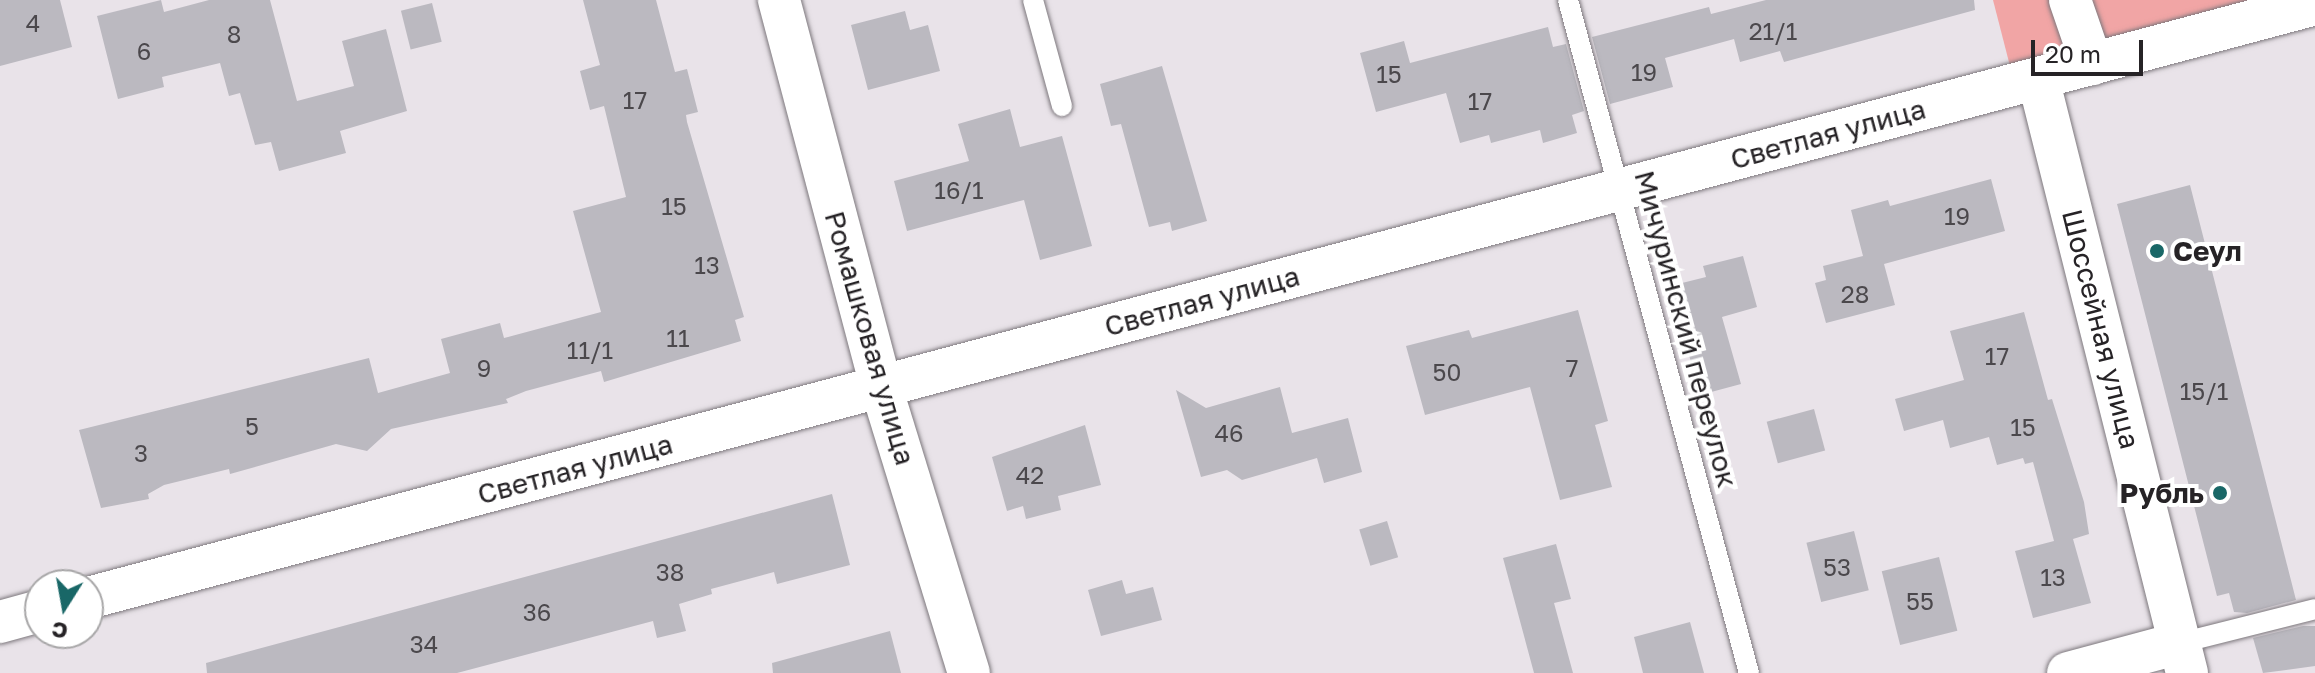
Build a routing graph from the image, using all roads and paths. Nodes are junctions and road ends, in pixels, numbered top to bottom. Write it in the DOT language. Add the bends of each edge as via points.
graph roads {
  1 [pos="779,0"];
  2 [pos="1033,0"];
  3 [pos="1568,0"];
  4 [pos="2070,0"];
  5 [pos="2315,4"];
  6 [pos="2092,64"];
  7 [pos="2038,78"];
  8 [pos="1062,106"];
  9 [pos="1620,189"];
  10 [pos="881,387"];
  11 [pos="104,594"];
  12 [pos="2315,609"];
  13 [pos="24,615"];
  14 [pos="0,622"];
  15 [pos="2184,658"];
  16 [pos="969,673"];
  17 [pos="1749,673"];
  18 [pos="2068,673"];
  1 -- 10 [label="street, Ромашковая улица"];
  2 -- 8 [label="lane"];
  3 -- 9 [label="lane, Мичуринский переулок"];
  4 -- 6 [label="street"];
  5 -- 6 [label="street, Светлая улица"];
  6 -- 7 [label="street, Светлая улица"];
  7 -- 9 [label="street, Светлая улица"];
  7 -- 15 [label="street, Шоссейная улица"];
  9 -- 10 [label="street, Светлая улица"];
  9 -- 17 [label="lane, Мичуринский переулок"];
  10 -- 11 [label="street, Светлая улица"];
  10 -- 16 [label="street, Ромашковая улица"];
  12 -- 15 [label="lane"];
  13 -- 14 [label="street"];
  15 -- 18 [label="street"];
}
